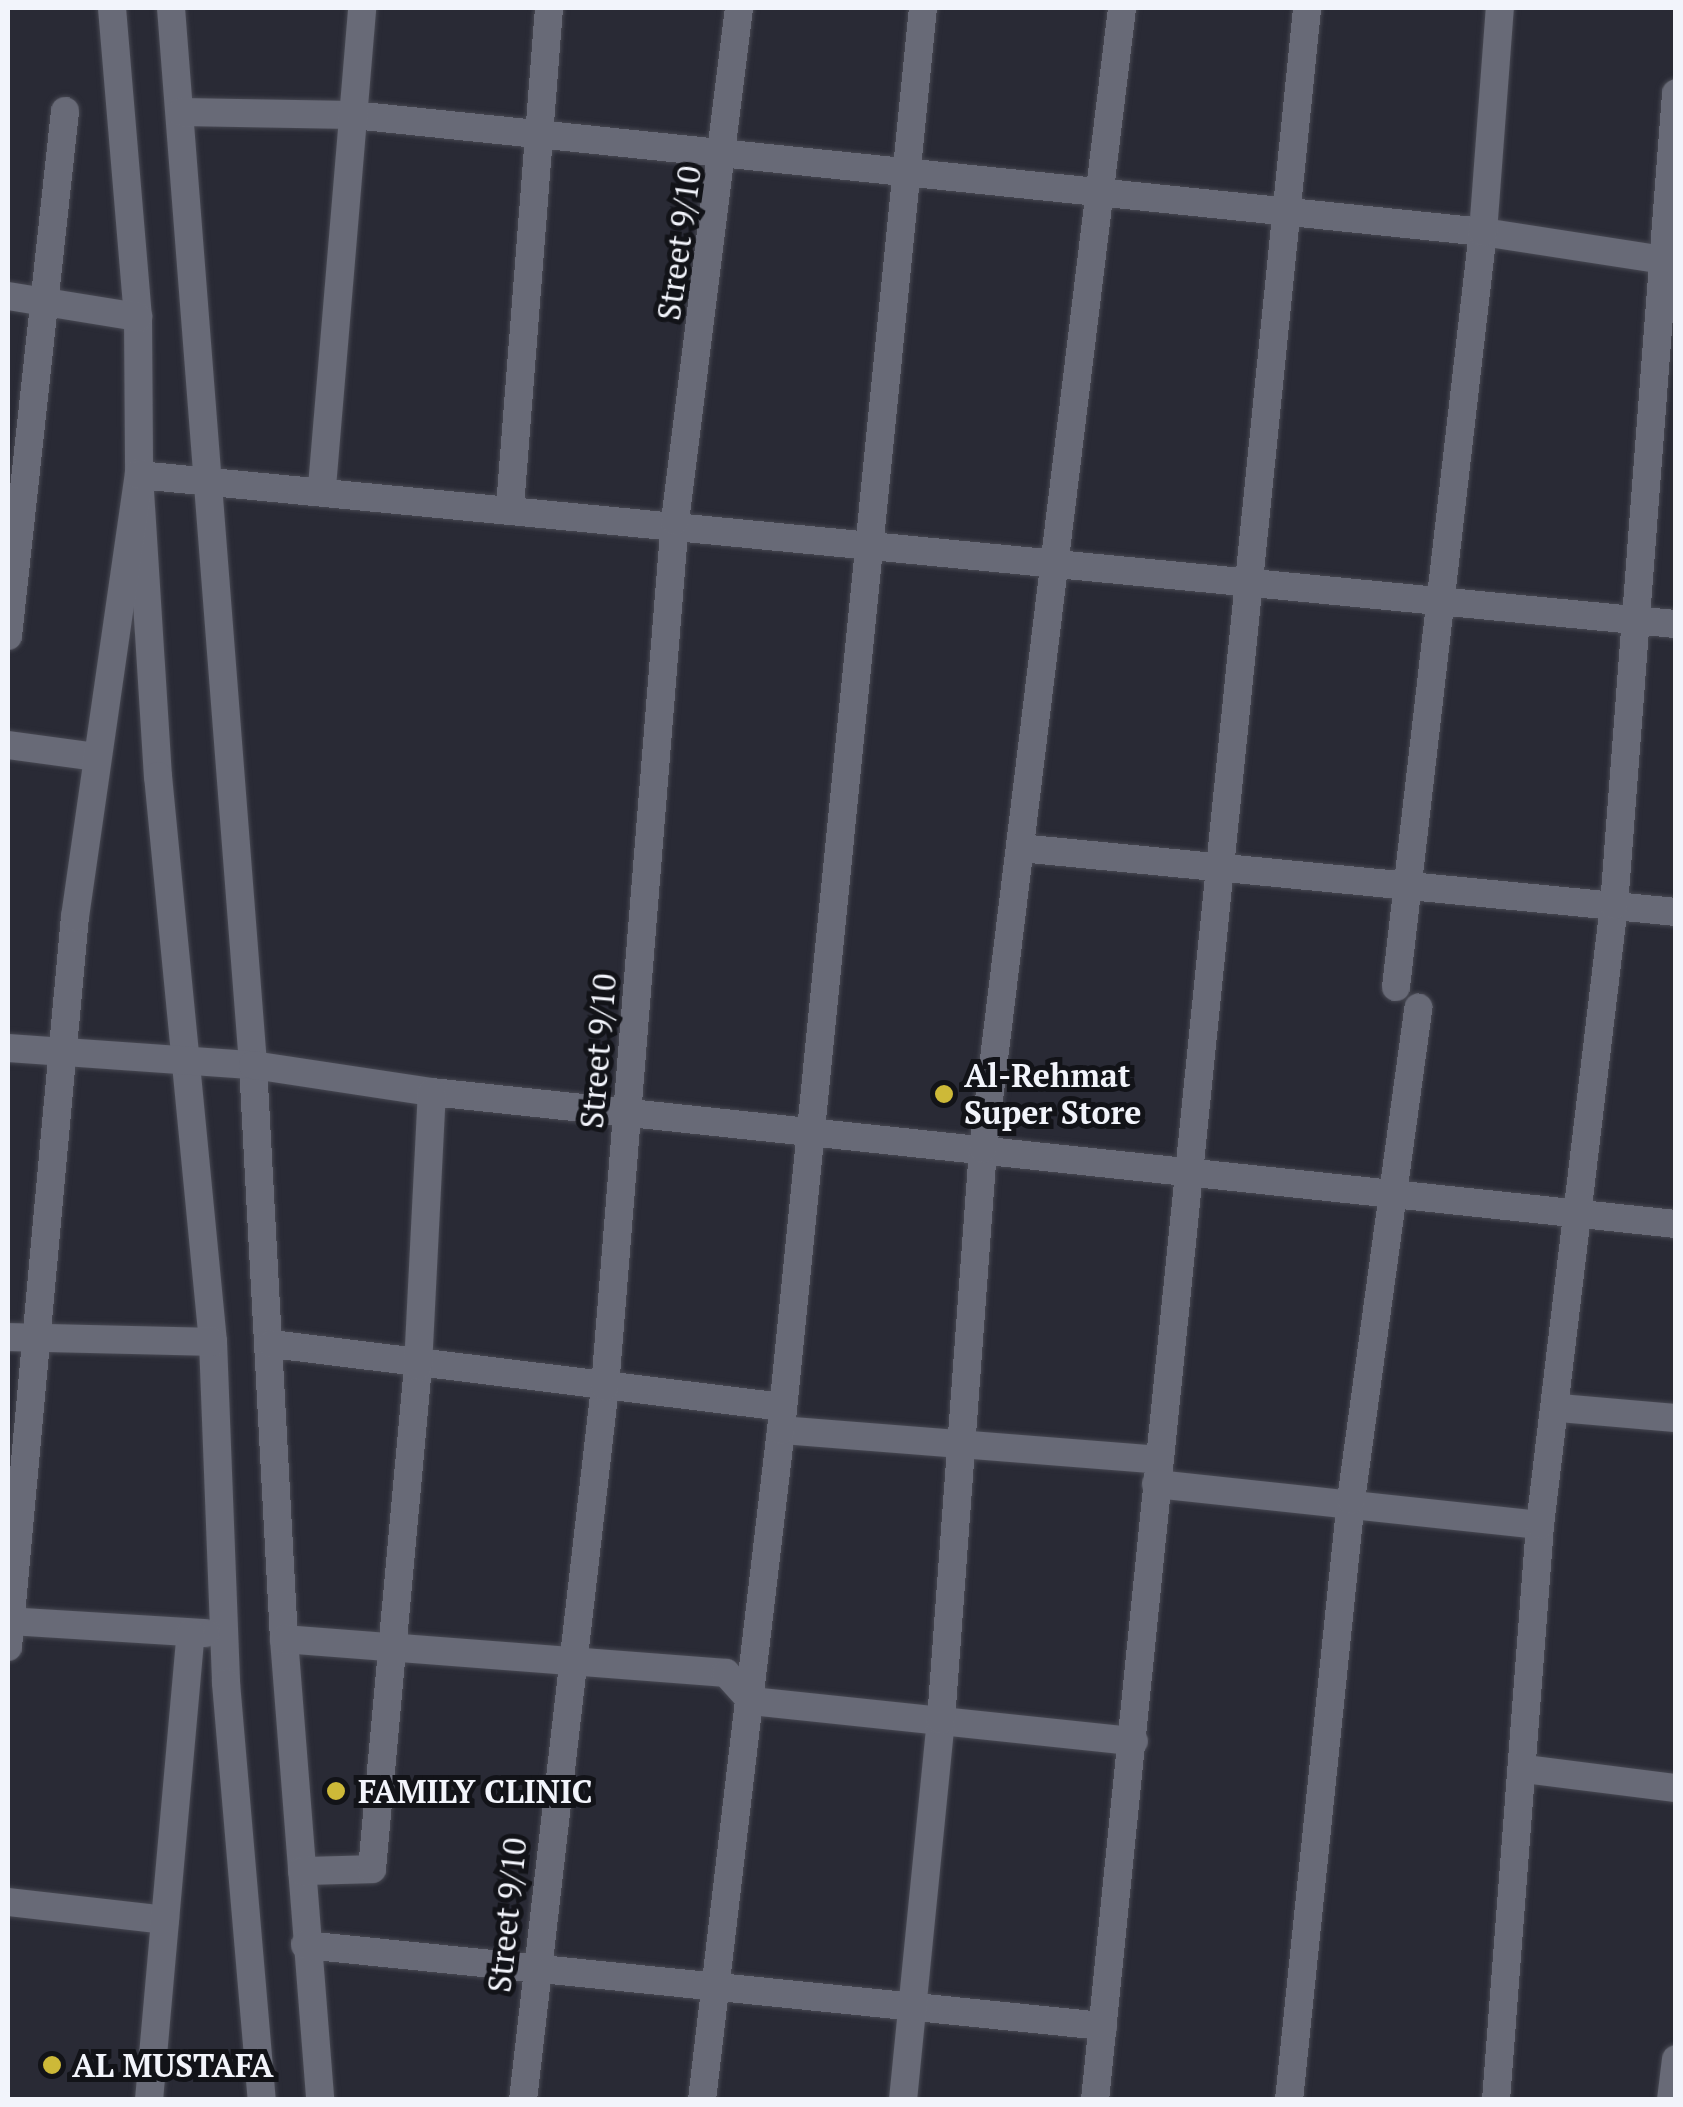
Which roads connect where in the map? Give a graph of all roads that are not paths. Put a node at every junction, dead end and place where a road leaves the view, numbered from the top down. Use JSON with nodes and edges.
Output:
{"nodes":[{"id":1,"x":112,"y":8,"type":"edge"},
{"id":2,"x":171,"y":8,"type":"edge"},
{"id":3,"x":362,"y":8,"type":"edge"},
{"id":4,"x":550,"y":8,"type":"edge"},
{"id":5,"x":739,"y":8,"type":"edge"},
{"id":6,"x":924,"y":8,"type":"edge"},
{"id":7,"x":1122,"y":8,"type":"edge"},
{"id":8,"x":1307,"y":8,"type":"edge"},
{"id":9,"x":1500,"y":8,"type":"edge"},
{"id":10,"x":1676,"y":93,"type":"edge"},
{"id":11,"x":65,"y":111,"type":"dead end"},
{"id":12,"x":181,"y":112,"type":"junction"},
{"id":13,"x":353,"y":115,"type":"junction"},
{"id":14,"x":539,"y":136,"type":"junction"},
{"id":15,"x":726,"y":156,"type":"junction"},
{"id":16,"x":906,"y":177,"type":"junction"},
{"id":17,"x":1103,"y":191,"type":"junction"},
{"id":18,"x":1287,"y":213,"type":"junction"},
{"id":19,"x":1482,"y":232,"type":"junction"},
{"id":20,"x":1667,"y":262,"type":"edge"},
{"id":21,"x":8,"y":296,"type":"edge"},
{"id":22,"x":44,"y":300,"type":"junction"},
{"id":23,"x":138,"y":317,"type":"junction"},
{"id":24,"x":139,"y":475,"type":"junction"},
{"id":25,"x":209,"y":479,"type":"junction"},
{"id":26,"x":322,"y":487,"type":"junction"},
{"id":27,"x":510,"y":507,"type":"junction"},
{"id":28,"x":676,"y":521,"type":"junction"},
{"id":29,"x":871,"y":544,"type":"junction"},
{"id":30,"x":1056,"y":562,"type":"junction"},
{"id":31,"x":1249,"y":584,"type":"junction"},
{"id":32,"x":1435,"y":604,"type":"junction"},
{"id":33,"x":1636,"y":620,"type":"junction"},
{"id":34,"x":1676,"y":624,"type":"edge"},
{"id":35,"x":8,"y":636,"type":"edge"},
{"id":36,"x":8,"y":746,"type":"edge"},
{"id":37,"x":96,"y":757,"type":"junction"},
{"id":38,"x":1020,"y":848,"type":"junction"},
{"id":39,"x":1222,"y":866,"type":"junction"},
{"id":40,"x":1407,"y":882,"type":"junction"},
{"id":41,"x":1614,"y":905,"type":"junction"},
{"id":42,"x":1676,"y":912,"type":"edge"},
{"id":43,"x":1396,"y":986,"type":"dead end"},
{"id":44,"x":1418,"y":1008,"type":"dead end"},
{"id":45,"x":8,"y":1048,"type":"edge"},
{"id":46,"x":61,"y":1053,"type":"junction"},
{"id":47,"x":188,"y":1060,"type":"junction"},
{"id":48,"x":253,"y":1065,"type":"junction"},
{"id":49,"x":432,"y":1092,"type":"junction"},
{"id":50,"x":629,"y":1112,"type":"junction"},
{"id":51,"x":807,"y":1131,"type":"junction"},
{"id":52,"x":983,"y":1149,"type":"junction"},
{"id":53,"x":1192,"y":1171,"type":"junction"},
{"id":54,"x":1397,"y":1192,"type":"junction"},
{"id":55,"x":1582,"y":1213,"type":"junction"},
{"id":56,"x":1676,"y":1224,"type":"edge"},
{"id":57,"x":8,"y":1336,"type":"edge"},
{"id":58,"x":39,"y":1341,"type":"junction"},
{"id":59,"x":213,"y":1342,"type":"junction"},
{"id":60,"x":272,"y":1344,"type":"junction"},
{"id":61,"x":418,"y":1366,"type":"junction"},
{"id":62,"x":605,"y":1387,"type":"junction"},
{"id":63,"x":1559,"y":1408,"type":"junction"},
{"id":64,"x":782,"y":1418,"type":"junction"},
{"id":65,"x":1676,"y":1418,"type":"edge"},
{"id":66,"x":960,"y":1444,"type":"junction"},
{"id":67,"x":1157,"y":1472,"type":"junction"},
{"id":68,"x":1351,"y":1505,"type":"junction"},
{"id":69,"x":1540,"y":1525,"type":"junction"},
{"id":70,"x":8,"y":1630,"type":"edge"},
{"id":71,"x":191,"y":1632,"type":"junction"},
{"id":72,"x":224,"y":1634,"type":"junction"},
{"id":73,"x":284,"y":1639,"type":"junction"},
{"id":74,"x":392,"y":1646,"type":"junction"},
{"id":75,"x":570,"y":1663,"type":"junction"},
{"id":76,"x":751,"y":1700,"type":"junction"},
{"id":77,"x":941,"y":1720,"type":"junction"},
{"id":78,"x":1134,"y":1741,"type":"junction"},
{"id":79,"x":1524,"y":1769,"type":"junction"},
{"id":80,"x":1676,"y":1788,"type":"edge"},
{"id":81,"x":302,"y":1871,"type":"junction"},
{"id":82,"x":8,"y":1902,"type":"edge"},
{"id":83,"x":165,"y":1920,"type":"junction"},
{"id":84,"x":305,"y":1945,"type":"junction"},
{"id":85,"x":537,"y":1966,"type":"junction"},
{"id":86,"x":714,"y":1987,"type":"junction"},
{"id":87,"x":915,"y":2009,"type":"junction"},
{"id":88,"x":1103,"y":2026,"type":"junction"},
{"id":89,"x":1676,"y":2059,"type":"edge"},
{"id":90,"x":149,"y":2100,"type":"edge"},
{"id":91,"x":262,"y":2100,"type":"edge"},
{"id":92,"x":320,"y":2100,"type":"edge"},
{"id":93,"x":523,"y":2100,"type":"edge"},
{"id":94,"x":702,"y":2100,"type":"edge"},
{"id":95,"x":903,"y":2100,"type":"edge"},
{"id":96,"x":1094,"y":2100,"type":"edge"},
{"id":97,"x":1289,"y":2100,"type":"edge"},
{"id":98,"x":1496,"y":2100,"type":"edge"},
{"id":99,"x":1672,"y":2100,"type":"edge"}],
"edges":[{"from":1,"to":23,"type":"street"},
{"from":2,"to":12,"type":"street"},
{"from":3,"to":13,"type":"street"},
{"from":4,"to":14,"type":"street"},
{"from":5,"to":15,"type":"street","name":"Street 9/10"},
{"from":6,"to":16,"type":"street"},
{"from":7,"to":17,"type":"street"},
{"from":8,"to":18,"type":"street"},
{"from":9,"to":19,"type":"street"},
{"from":10,"to":20,"type":"street"},
{"from":11,"to":22,"type":"street"},
{"from":12,"to":13,"type":"street"},
{"from":12,"to":25,"type":"street"},
{"from":13,"to":14,"type":"street"},
{"from":13,"to":26,"type":"street"},
{"from":14,"to":15,"type":"street"},
{"from":14,"to":27,"type":"street"},
{"from":15,"to":16,"type":"street"},
{"from":15,"to":28,"type":"street","name":"Street 9/10"},
{"from":16,"to":17,"type":"street"},
{"from":16,"to":29,"type":"street"},
{"from":17,"to":18,"type":"street"},
{"from":17,"to":30,"type":"street"},
{"from":18,"to":19,"type":"street"},
{"from":18,"to":31,"type":"street"},
{"from":19,"to":20,"type":"street"},
{"from":19,"to":32,"type":"street"},
{"from":20,"to":33,"type":"street"},
{"from":21,"to":22,"type":"street"},
{"from":22,"to":23,"type":"street"},
{"from":22,"to":35,"type":"street"},
{"from":23,"to":24,"type":"street"},
{"from":24,"to":25,"type":"street"},
{"from":24,"to":37,"type":"street"},
{"from":24,"to":47,"type":"street"},
{"from":25,"to":26,"type":"street"},
{"from":25,"to":48,"type":"street"},
{"from":26,"to":27,"type":"street"},
{"from":27,"to":28,"type":"street"},
{"from":28,"to":29,"type":"street"},
{"from":28,"to":50,"type":"street","name":"Street 9/10"},
{"from":29,"to":30,"type":"street"},
{"from":29,"to":51,"type":"street"},
{"from":30,"to":31,"type":"street"},
{"from":30,"to":38,"type":"street"},
{"from":31,"to":32,"type":"street"},
{"from":31,"to":39,"type":"street"},
{"from":32,"to":33,"type":"street"},
{"from":32,"to":40,"type":"street"},
{"from":33,"to":34,"type":"street"},
{"from":33,"to":41,"type":"street"},
{"from":36,"to":37,"type":"street"},
{"from":37,"to":46,"type":"street"},
{"from":38,"to":39,"type":"street"},
{"from":38,"to":52,"type":"street"},
{"from":39,"to":40,"type":"street"},
{"from":39,"to":53,"type":"street"},
{"from":40,"to":41,"type":"street"},
{"from":40,"to":43,"type":"street"},
{"from":41,"to":42,"type":"street"},
{"from":41,"to":55,"type":"street"},
{"from":44,"to":54,"type":"street"},
{"from":45,"to":46,"type":"street"},
{"from":46,"to":47,"type":"street"},
{"from":46,"to":58,"type":"street"},
{"from":47,"to":48,"type":"street"},
{"from":47,"to":59,"type":"street"},
{"from":48,"to":49,"type":"street"},
{"from":48,"to":60,"type":"street"},
{"from":49,"to":50,"type":"street"},
{"from":49,"to":61,"type":"street"},
{"from":50,"to":51,"type":"street"},
{"from":50,"to":62,"type":"street","name":"Street 9/10"},
{"from":51,"to":52,"type":"street"},
{"from":51,"to":64,"type":"street"},
{"from":52,"to":53,"type":"street"},
{"from":52,"to":66,"type":"street"},
{"from":53,"to":54,"type":"street"},
{"from":53,"to":67,"type":"street"},
{"from":54,"to":55,"type":"street"},
{"from":54,"to":68,"type":"street"},
{"from":55,"to":56,"type":"street"},
{"from":55,"to":63,"type":"street"},
{"from":57,"to":58,"type":"street"},
{"from":58,"to":59,"type":"street"},
{"from":58,"to":70,"type":"street"},
{"from":59,"to":72,"type":"street"},
{"from":60,"to":61,"type":"street"},
{"from":60,"to":73,"type":"street"},
{"from":61,"to":62,"type":"street"},
{"from":61,"to":74,"type":"street"},
{"from":62,"to":64,"type":"street"},
{"from":62,"to":75,"type":"street","name":"Street 9/10"},
{"from":63,"to":65,"type":"street"},
{"from":63,"to":69,"type":"street"},
{"from":64,"to":66,"type":"street"},
{"from":64,"to":76,"type":"street"},
{"from":66,"to":67,"type":"street"},
{"from":66,"to":77,"type":"street"},
{"from":67,"to":68,"type":"street"},
{"from":67,"to":78,"type":"street"},
{"from":68,"to":69,"type":"street"},
{"from":68,"to":97,"type":"street"},
{"from":69,"to":79,"type":"street"},
{"from":70,"to":71,"type":"street"},
{"from":71,"to":72,"type":"street"},
{"from":71,"to":83,"type":"street"},
{"from":72,"to":91,"type":"street"},
{"from":73,"to":74,"type":"street"},
{"from":73,"to":81,"type":"street"},
{"from":74,"to":75,"type":"street"},
{"from":74,"to":81,"type":"street"},
{"from":75,"to":76,"type":"street"},
{"from":75,"to":85,"type":"street","name":"Street 9/10"},
{"from":76,"to":77,"type":"street"},
{"from":76,"to":86,"type":"street"},
{"from":77,"to":78,"type":"street"},
{"from":77,"to":87,"type":"street"},
{"from":78,"to":88,"type":"street"},
{"from":79,"to":80,"type":"street"},
{"from":79,"to":98,"type":"street"},
{"from":81,"to":84,"type":"street"},
{"from":82,"to":83,"type":"street"},
{"from":83,"to":90,"type":"street"},
{"from":84,"to":85,"type":"street"},
{"from":84,"to":92,"type":"street"},
{"from":85,"to":86,"type":"street"},
{"from":85,"to":93,"type":"street","name":"Street 9/10"},
{"from":86,"to":87,"type":"street"},
{"from":86,"to":94,"type":"street"},
{"from":87,"to":88,"type":"street"},
{"from":87,"to":95,"type":"street"},
{"from":88,"to":96,"type":"street"},
{"from":89,"to":99,"type":"street"}]}
